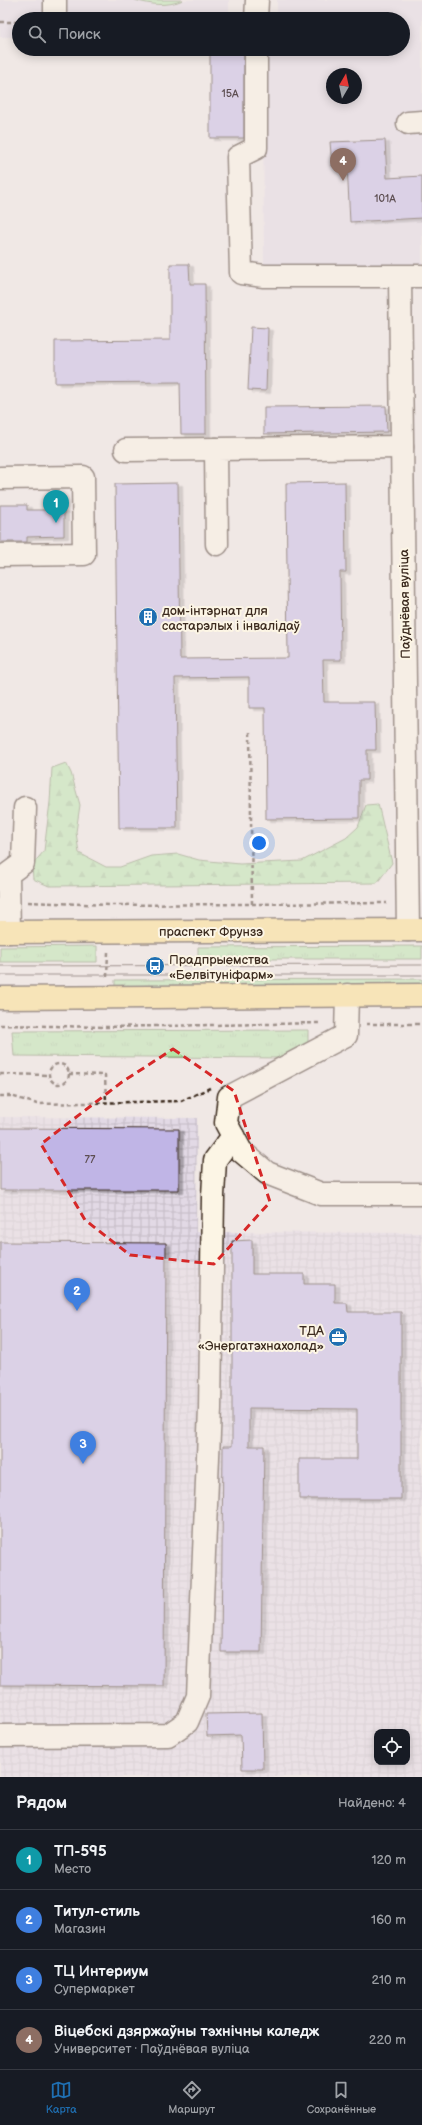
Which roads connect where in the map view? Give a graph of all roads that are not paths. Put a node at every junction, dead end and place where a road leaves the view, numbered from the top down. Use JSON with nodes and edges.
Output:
{"nodes":[{"id":1,"x":55,"y":0,"type":"edge"},
{"id":2,"x":257,"y":0,"type":"edge"},
{"id":3,"x":55,"y":12,"type":"edge"},
{"id":4,"x":256,"y":12,"type":"edge"},
{"id":5,"x":256,"y":56,"type":"edge"},
{"id":6,"x":422,"y":276,"type":"edge"},
{"id":7,"x":400,"y":277,"type":"junction"},
{"id":8,"x":402,"y":447,"type":"junction"},
{"id":9,"x":216,"y":449,"type":"junction"},
{"id":10,"x":126,"y":450,"type":"dead end"},
{"id":11,"x":0,"y":478,"type":"edge"},
{"id":12,"x":217,"y":544,"type":"dead end"},
{"id":13,"x":0,"y":555,"type":"edge"},
{"id":14,"x":25,"y":808,"type":"dead end"},
{"id":15,"x":4,"y":873,"type":"edge"},
{"id":16,"x":415,"y":930,"type":"edge"},
{"id":17,"x":4,"y":932,"type":"edge"},
{"id":18,"x":348,"y":995,"type":"junction"},
{"id":19,"x":422,"y":995,"type":"edge"},
{"id":20,"x":0,"y":998,"type":"edge"},
{"id":21,"x":233,"y":1136,"type":"junction"},
{"id":22,"x":422,"y":1194,"type":"edge"},
{"id":23,"x":0,"y":1736,"type":"edge"}],
"edges":[{"from":1,"to":3,"type":"street"},
{"from":2,"to":4,"type":"street"},
{"from":5,"to":7,"type":"street"},
{"from":6,"to":7,"type":"street"},
{"from":7,"to":8,"type":"street","name":"Паўднёвая вуліца"},
{"from":8,"to":9,"type":"street"},
{"from":8,"to":16,"type":"street","name":"Паўднёвая вуліца"},
{"from":9,"to":10,"type":"street"},
{"from":9,"to":12,"type":"street"},
{"from":11,"to":13,"type":"street"},
{"from":14,"to":15,"type":"street"},
{"from":15,"to":17,"type":"street"},
{"from":16,"to":17,"type":"main road","name":"праспект Фрунзэ"},
{"from":18,"to":19,"type":"main road"},
{"from":18,"to":20,"type":"main road"},
{"from":18,"to":21,"type":"street"},
{"from":21,"to":22,"type":"street"},
{"from":21,"to":23,"type":"street"}]}
